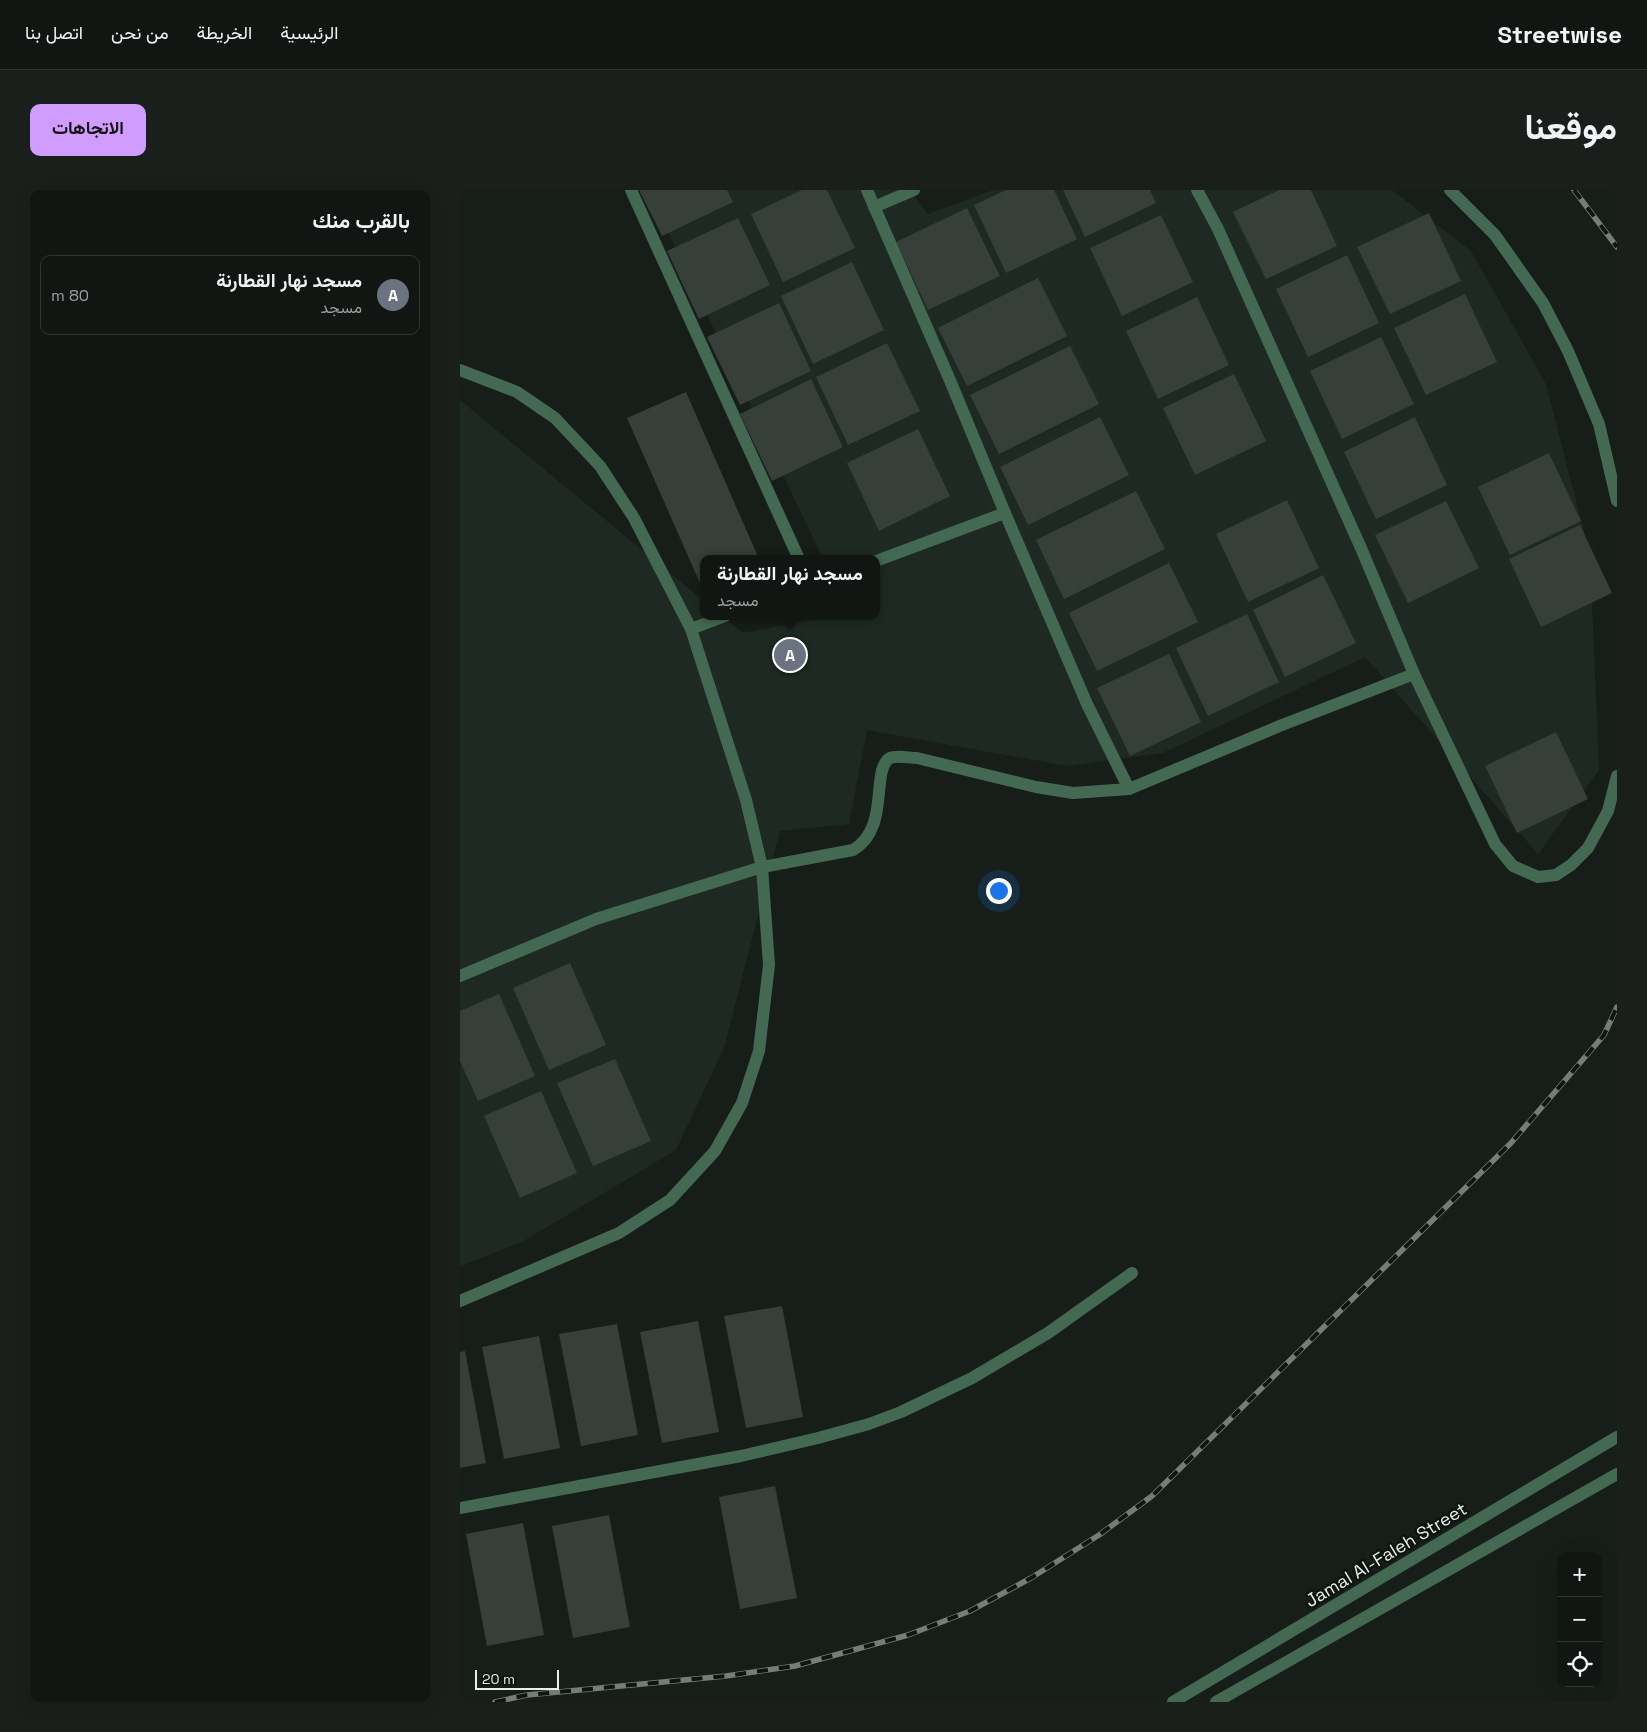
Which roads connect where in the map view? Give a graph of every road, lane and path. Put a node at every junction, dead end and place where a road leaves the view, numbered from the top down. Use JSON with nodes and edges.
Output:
{"nodes":[{"id":1,"x":631,"y":190,"type":"edge"},
{"id":2,"x":867,"y":190,"type":"edge"},
{"id":3,"x":914,"y":190,"type":"edge"},
{"id":4,"x":1197,"y":190,"type":"edge"},
{"id":5,"x":1450,"y":190,"type":"edge"},
{"id":6,"x":874,"y":207,"type":"junction"},
{"id":7,"x":460,"y":370,"type":"edge"},
{"id":8,"x":1617,"y":501,"type":"edge"},
{"id":9,"x":1005,"y":513,"type":"junction"},
{"id":10,"x":798,"y":555,"type":"edge"},
{"id":11,"x":880,"y":560,"type":"edge"},
{"id":12,"x":715,"y":620,"type":"edge"},
{"id":13,"x":691,"y":629,"type":"junction"},
{"id":14,"x":1414,"y":674,"type":"junction"},
{"id":15,"x":1617,"y":776,"type":"edge"},
{"id":16,"x":1129,"y":789,"type":"junction"},
{"id":17,"x":762,"y":867,"type":"junction"},
{"id":18,"x":460,"y":976,"type":"edge"},
{"id":19,"x":1132,"y":1273,"type":"dead end"},
{"id":20,"x":460,"y":1301,"type":"edge"},
{"id":21,"x":1617,"y":1438,"type":"edge"},
{"id":22,"x":1617,"y":1474,"type":"edge"},
{"id":23,"x":460,"y":1508,"type":"edge"},
{"id":24,"x":1173,"y":1702,"type":"edge"},
{"id":25,"x":1216,"y":1702,"type":"edge"}],
"edges":[{"from":1,"to":10,"type":"street"},
{"from":2,"to":6,"type":"street"},
{"from":3,"to":6,"type":"street"},
{"from":4,"to":14,"type":"street"},
{"from":5,"to":8,"type":"street"},
{"from":6,"to":9,"type":"street"},
{"from":7,"to":13,"type":"street"},
{"from":9,"to":11,"type":"street"},
{"from":9,"to":16,"type":"street"},
{"from":12,"to":13,"type":"street"},
{"from":13,"to":17,"type":"street"},
{"from":14,"to":15,"type":"street"},
{"from":14,"to":16,"type":"street"},
{"from":16,"to":17,"type":"street"},
{"from":17,"to":18,"type":"street"},
{"from":17,"to":20,"type":"street"},
{"from":19,"to":23,"type":"street"},
{"from":21,"to":24,"type":"street","name":"Jamal Al-Faleh Street"},
{"from":22,"to":25,"type":"street"}]}
